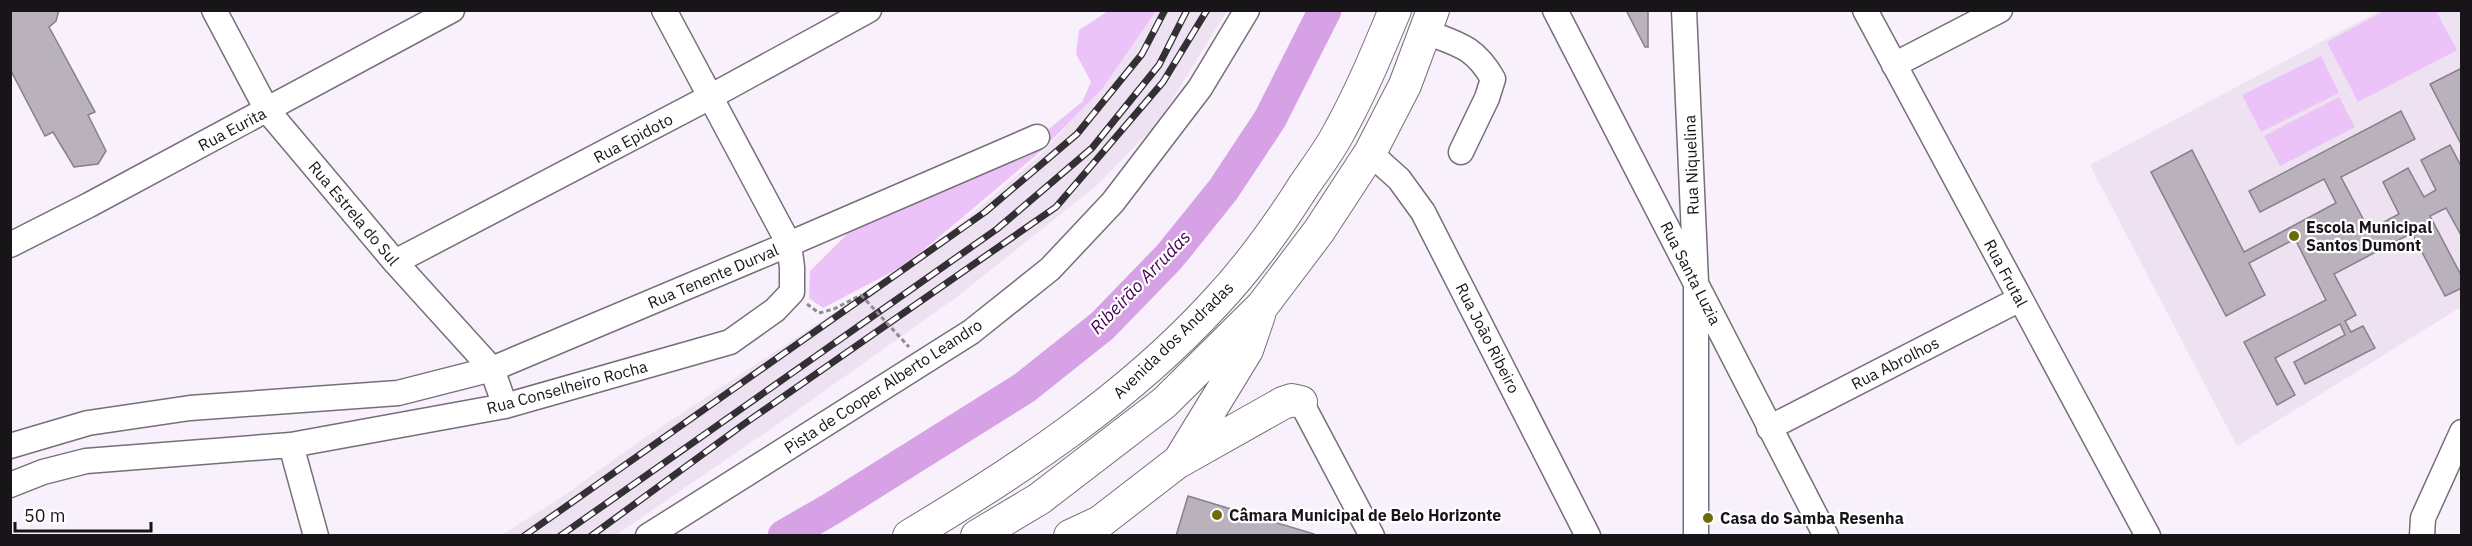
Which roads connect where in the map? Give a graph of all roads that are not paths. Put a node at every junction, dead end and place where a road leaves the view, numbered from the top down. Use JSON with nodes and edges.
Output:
{"nodes":[{"id":1,"x":214,"y":10,"type":"edge"},
{"id":2,"x":452,"y":10,"type":"edge"},
{"id":3,"x":664,"y":10,"type":"edge"},
{"id":4,"x":869,"y":10,"type":"edge"},
{"id":5,"x":1247,"y":10,"type":"edge"},
{"id":6,"x":1395,"y":10,"type":"edge"},
{"id":7,"x":1555,"y":10,"type":"edge"},
{"id":8,"x":1684,"y":10,"type":"edge"},
{"id":9,"x":1865,"y":10,"type":"edge"},
{"id":10,"x":2000,"y":10,"type":"edge"},
{"id":11,"x":1429,"y":21,"type":"edge"},
{"id":12,"x":1894,"y":65,"type":"junction"},
{"id":13,"x":710,"y":97,"type":"junction"},
{"id":14,"x":267,"y":110,"type":"junction"},
{"id":15,"x":1037,"y":137,"type":"dead end"},
{"id":16,"x":1461,"y":152,"type":"dead end"},
{"id":17,"x":1370,"y":153,"type":"junction"},
{"id":18,"x":789,"y":244,"type":"junction"},
{"id":19,"x":10,"y":245,"type":"edge"},
{"id":20,"x":395,"y":262,"type":"junction"},
{"id":21,"x":1696,"y":282,"type":"junction"},
{"id":22,"x":2020,"y":299,"type":"junction"},
{"id":23,"x":1263,"y":305,"type":"junction"},
{"id":24,"x":492,"y":369,"type":"junction"},
{"id":25,"x":1741,"y":370,"type":"junction"},
{"id":26,"x":1696,"y":387,"type":"junction"},
{"id":27,"x":1301,"y":402,"type":"joint"},
{"id":28,"x":505,"y":406,"type":"junction"},
{"id":29,"x":1769,"y":428,"type":"junction"},
{"id":30,"x":2462,"y":432,"type":"edge"},
{"id":31,"x":291,"y":445,"type":"junction"},
{"id":32,"x":10,"y":446,"type":"edge"},
{"id":33,"x":1179,"y":461,"type":"junction"},
{"id":34,"x":10,"y":485,"type":"edge"},
{"id":35,"x":1097,"y":529,"type":"edge"},
{"id":36,"x":316,"y":536,"type":"edge"},
{"id":37,"x":648,"y":536,"type":"edge"},
{"id":38,"x":909,"y":536,"type":"edge"},
{"id":39,"x":977,"y":536,"type":"edge"},
{"id":40,"x":1070,"y":536,"type":"edge"},
{"id":41,"x":1372,"y":536,"type":"edge"},
{"id":42,"x":1588,"y":536,"type":"edge"},
{"id":43,"x":1696,"y":536,"type":"edge"},
{"id":44,"x":1826,"y":536,"type":"edge"},
{"id":45,"x":2148,"y":536,"type":"edge"},
{"id":46,"x":2422,"y":536,"type":"edge"}],
"edges":[{"from":1,"to":14,"type":"street","name":"Rua Estrela do Sul"},
{"from":2,"to":14,"type":"street","name":"Rua Eurita"},
{"from":3,"to":13,"type":"street","name":"Rua Tenente Durval"},
{"from":4,"to":13,"type":"street","name":"Rua Epidoto"},
{"from":5,"to":37,"type":"street","name":"Pista de Cooper Alberto Leandro"},
{"from":6,"to":38,"type":"main road","name":"Avenida dos Andradas"},
{"from":7,"to":21,"type":"street","name":"Rua Santa Luzia"},
{"from":8,"to":21,"type":"street","name":"Rua Niquelina"},
{"from":9,"to":12,"type":"street","name":"Rua Frutal"},
{"from":10,"to":12,"type":"street"},
{"from":11,"to":16,"type":"street"},
{"from":11,"to":17,"type":"main road"},
{"from":12,"to":22,"type":"street","name":"Rua Frutal"},
{"from":13,"to":18,"type":"street","name":"Rua Tenente Durval"},
{"from":13,"to":20,"type":"street","name":"Rua Epidoto"},
{"from":14,"to":19,"type":"street","name":"Rua Eurita"},
{"from":14,"to":20,"type":"street","name":"Rua Estrela do Sul"},
{"from":15,"to":18,"type":"street"},
{"from":17,"to":23,"type":"main road"},
{"from":17,"to":42,"type":"street","name":"Rua João Ribeiro"},
{"from":18,"to":24,"type":"street","name":"Rua Tenente Durval"},
{"from":18,"to":28,"type":"street","name":"Rua Conselheiro Rocha"},
{"from":20,"to":24,"type":"street","name":"Rua Estrela do Sul"},
{"from":21,"to":25,"type":"street","name":"Rua Santa Luzia"},
{"from":21,"to":26,"type":"street","name":"Rua Niquelina"},
{"from":22,"to":29,"type":"street","name":"Rua Abrolhos"},
{"from":22,"to":45,"type":"street","name":"Rua Frutal"},
{"from":23,"to":33,"type":"main road"},
{"from":23,"to":39,"type":"main road"},
{"from":24,"to":28,"type":"street","name":"Rua Estrela do Sul"},
{"from":24,"to":32,"type":"street"},
{"from":25,"to":26,"type":"street"},
{"from":25,"to":29,"type":"street","name":"Rua Santa Luzia"},
{"from":26,"to":43,"type":"street","name":"Rua Niquelina"},
{"from":27,"to":33,"type":"main road"},
{"from":27,"to":41,"type":"street"},
{"from":28,"to":31,"type":"street","name":"Rua Conselheiro Rocha"},
{"from":29,"to":44,"type":"street","name":"Rua Santa Luzia"},
{"from":30,"to":46,"type":"street"},
{"from":31,"to":34,"type":"street","name":"Rua Conselheiro Rocha"},
{"from":31,"to":36,"type":"street"},
{"from":33,"to":35,"type":"main road"},
{"from":35,"to":40,"type":"main road"}]}
